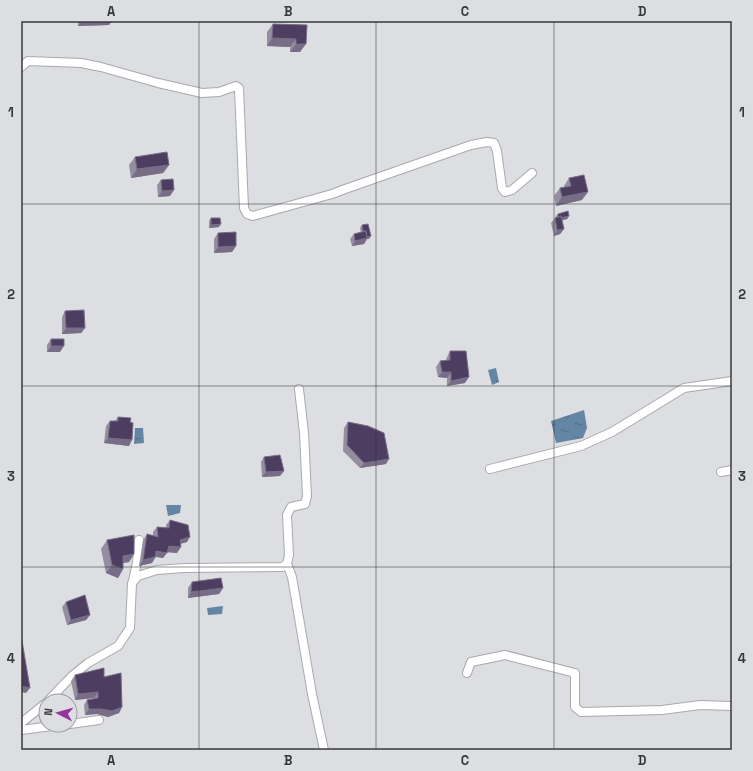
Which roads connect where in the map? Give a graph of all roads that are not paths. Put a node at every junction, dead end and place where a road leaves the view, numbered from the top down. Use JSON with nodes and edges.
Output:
{"nodes":[{"id":1,"x":21,"y":68,"type":"edge"},
{"id":2,"x":532,"y":173,"type":"dead end"},
{"id":3,"x":732,"y":381,"type":"edge"},
{"id":4,"x":299,"y":388,"type":"dead end"},
{"id":5,"x":490,"y":469,"type":"dead end"},
{"id":6,"x":732,"y":470,"type":"edge"},
{"id":7,"x":722,"y":472,"type":"dead end"},
{"id":8,"x":139,"y":540,"type":"dead end"},
{"id":9,"x":287,"y":564,"type":"junction"},
{"id":10,"x":132,"y":583,"type":"junction"},
{"id":11,"x":467,"y":673,"type":"dead end"},
{"id":12,"x":56,"y":693,"type":"edge"},
{"id":13,"x":732,"y":706,"type":"edge"},
{"id":14,"x":38,"y":709,"type":"edge"},
{"id":15,"x":99,"y":720,"type":"dead end"},
{"id":16,"x":21,"y":723,"type":"edge"},
{"id":17,"x":78,"y":723,"type":"edge"},
{"id":18,"x":38,"y":728,"type":"edge"},
{"id":19,"x":21,"y":730,"type":"edge"},
{"id":20,"x":324,"y":750,"type":"edge"}],
"edges":[{"from":1,"to":2,"type":"street"},
{"from":3,"to":5,"type":"street"},
{"from":4,"to":9,"type":"street"},
{"from":6,"to":7,"type":"street"},
{"from":8,"to":10,"type":"street"},
{"from":9,"to":10,"type":"street"},
{"from":9,"to":20,"type":"street"},
{"from":10,"to":12,"type":"street"},
{"from":11,"to":13,"type":"street"},
{"from":14,"to":16,"type":"street"},
{"from":15,"to":17,"type":"street"},
{"from":18,"to":19,"type":"street"}]}
